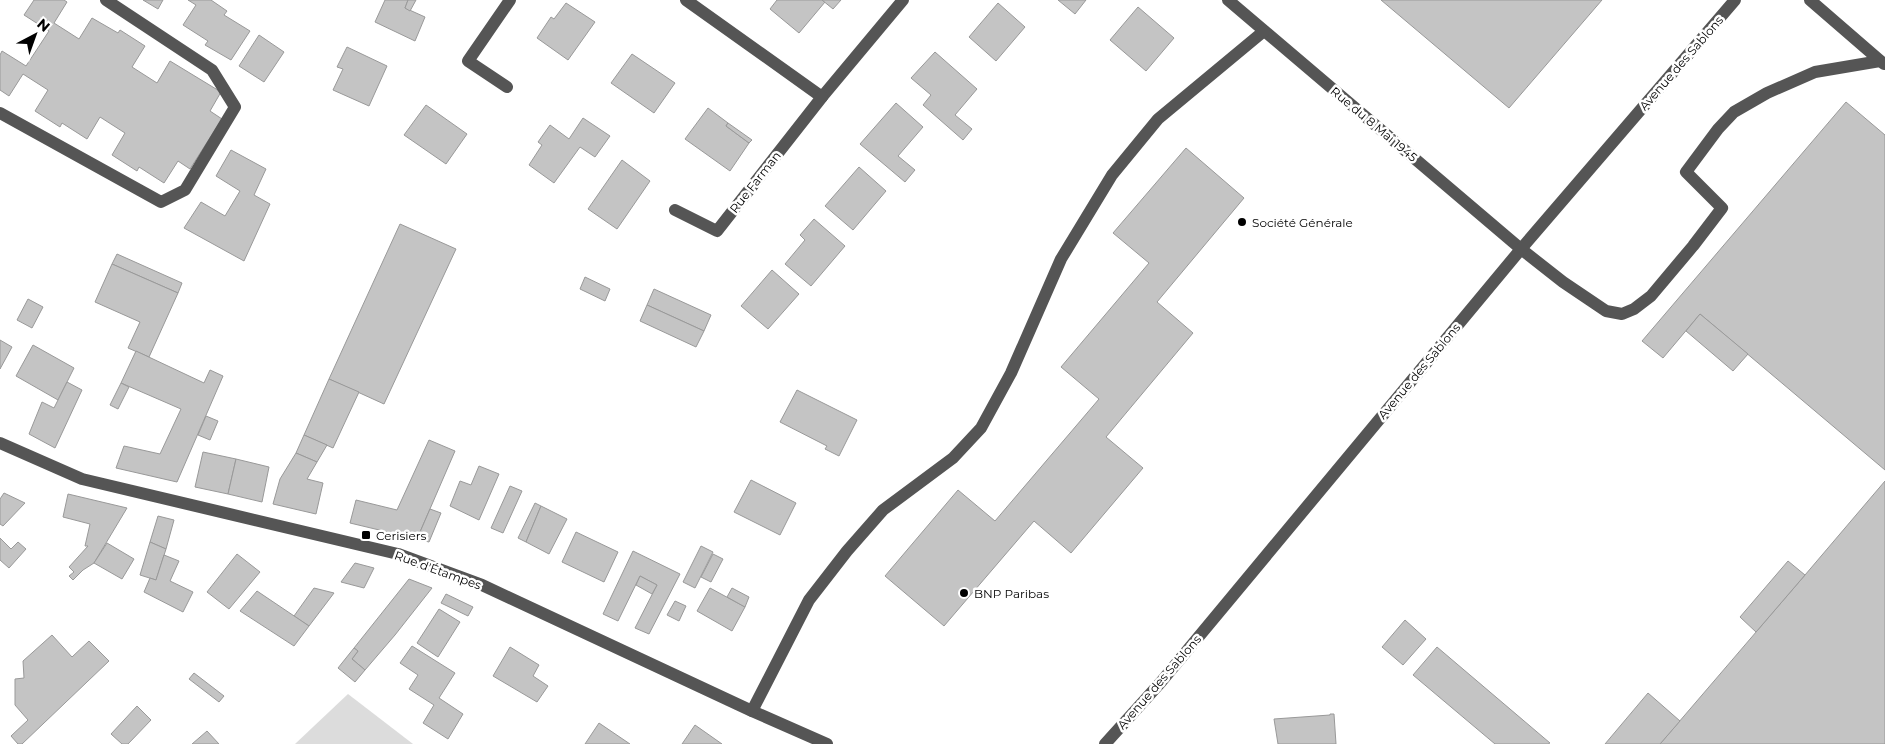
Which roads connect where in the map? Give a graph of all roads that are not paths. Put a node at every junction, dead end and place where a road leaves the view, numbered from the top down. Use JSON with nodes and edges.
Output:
{"nodes":[{"id":1,"x":106,"y":0,"type":"edge"},
{"id":2,"x":510,"y":0,"type":"edge"},
{"id":3,"x":686,"y":0,"type":"edge"},
{"id":4,"x":903,"y":0,"type":"edge"},
{"id":5,"x":1228,"y":0,"type":"edge"},
{"id":6,"x":1735,"y":0,"type":"edge"},
{"id":7,"x":1810,"y":0,"type":"edge"},
{"id":8,"x":1264,"y":31,"type":"junction"},
{"id":9,"x":1883,"y":63,"type":"edge"},
{"id":10,"x":507,"y":87,"type":"dead end"},
{"id":11,"x":822,"y":98,"type":"junction"},
{"id":12,"x":0,"y":113,"type":"edge"},
{"id":13,"x":675,"y":210,"type":"dead end"},
{"id":14,"x":1521,"y":248,"type":"junction"},
{"id":15,"x":0,"y":443,"type":"edge"},
{"id":16,"x":752,"y":711,"type":"junction"},
{"id":17,"x":827,"y":744,"type":"edge"},
{"id":18,"x":1105,"y":744,"type":"edge"}],
"edges":[{"from":1,"to":12,"type":"street"},
{"from":2,"to":10,"type":"street"},
{"from":3,"to":11,"type":"street"},
{"from":4,"to":11,"type":"street","name":"Rue Farman"},
{"from":5,"to":8,"type":"street","name":"Rue du 8 Mai 1945"},
{"from":6,"to":14,"type":"street","name":"Avenue des Sablons"},
{"from":7,"to":9,"type":"street"},
{"from":8,"to":14,"type":"street","name":"Rue du 8 Mai 1945"},
{"from":8,"to":16,"type":"street"},
{"from":9,"to":14,"type":"street","name":"Rue du 8 Mai 1945"},
{"from":11,"to":13,"type":"street","name":"Rue Farman"},
{"from":14,"to":18,"type":"street","name":"Avenue des Sablons"},
{"from":15,"to":16,"type":"street","name":"Rue d'Étampes"},
{"from":16,"to":17,"type":"street","name":"Rue d'Étampes"}]}
